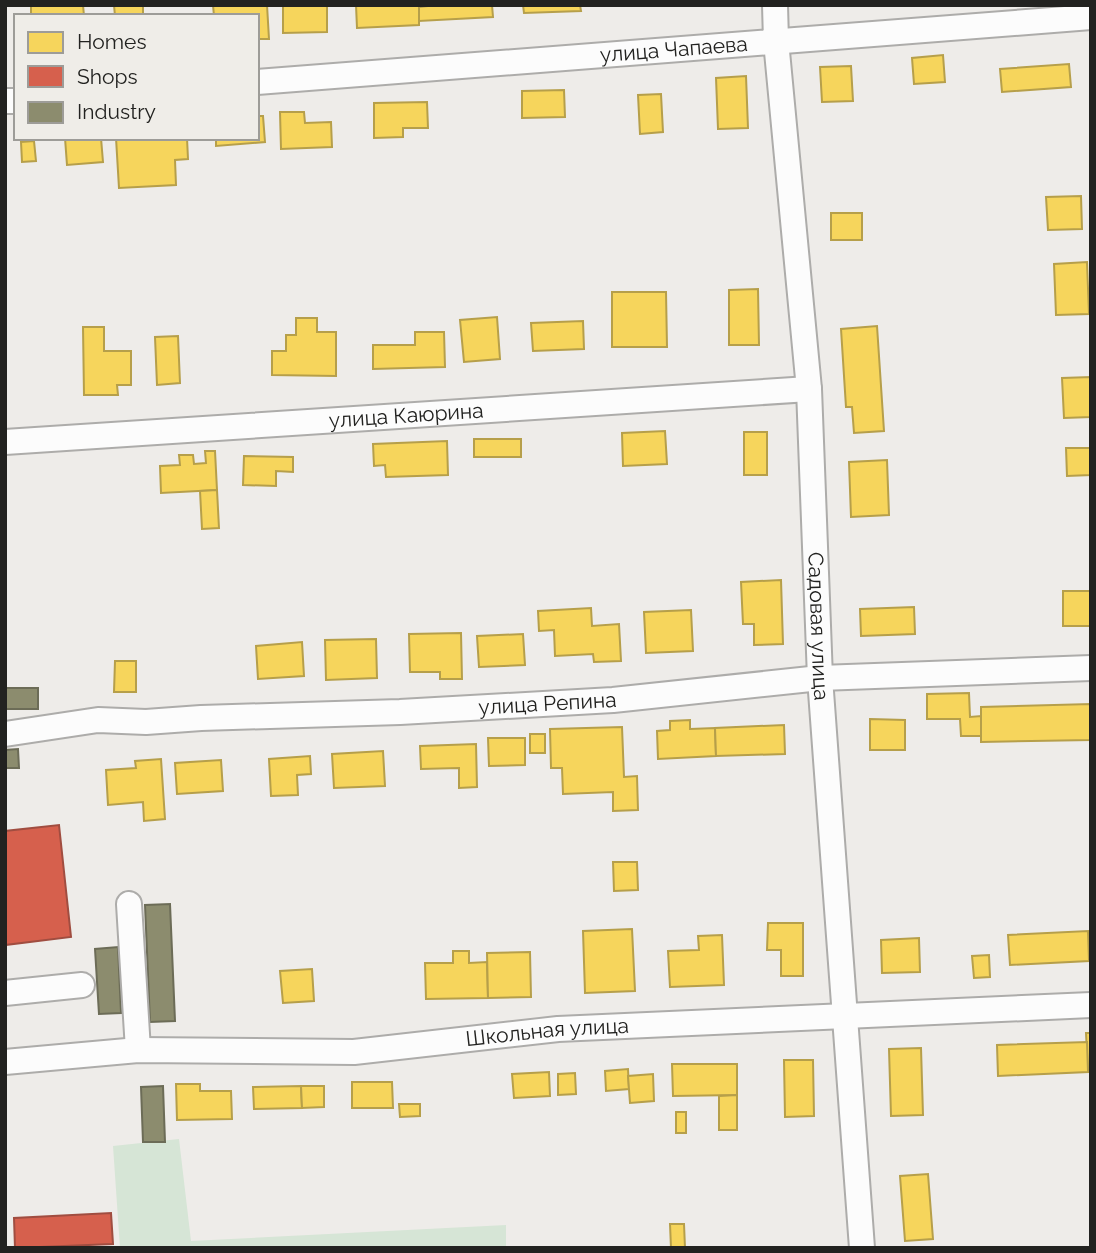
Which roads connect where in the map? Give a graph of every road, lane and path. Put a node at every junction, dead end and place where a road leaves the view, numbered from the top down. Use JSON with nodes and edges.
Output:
{"nodes":[{"id":1,"x":775,"y":5,"type":"edge"},
{"id":2,"x":1091,"y":17,"type":"edge"},
{"id":3,"x":776,"y":41,"type":"junction"},
{"id":4,"x":259,"y":82,"type":"edge"},
{"id":5,"x":808,"y":389,"type":"junction"},
{"id":6,"x":5,"y":442,"type":"edge"},
{"id":7,"x":1091,"y":668,"type":"edge"},
{"id":8,"x":820,"y":678,"type":"junction"},
{"id":9,"x":5,"y":734,"type":"edge"},
{"id":10,"x":129,"y":904,"type":"dead end"},
{"id":11,"x":82,"y":985,"type":"dead end"},
{"id":12,"x":5,"y":993,"type":"edge"},
{"id":13,"x":1091,"y":1005,"type":"edge"},
{"id":14,"x":844,"y":1014,"type":"junction"},
{"id":15,"x":138,"y":1050,"type":"junction"},
{"id":16,"x":5,"y":1062,"type":"edge"},
{"id":17,"x":862,"y":1248,"type":"edge"}],
"edges":[{"from":1,"to":3,"type":"street","name":"Садовая улица"},
{"from":2,"to":3,"type":"street","name":"улица Чапаева"},
{"from":3,"to":4,"type":"street","name":"улица Чапаева"},
{"from":3,"to":5,"type":"street","name":"Садовая улица"},
{"from":5,"to":6,"type":"street","name":"улица Каюрина"},
{"from":5,"to":8,"type":"street","name":"Садовая улица"},
{"from":7,"to":8,"type":"street","name":"улица Репина"},
{"from":8,"to":9,"type":"street","name":"улица Репина"},
{"from":8,"to":14,"type":"street","name":"Садовая улица"},
{"from":10,"to":15,"type":"street"},
{"from":11,"to":12,"type":"street"},
{"from":13,"to":14,"type":"street","name":"Школьная улица"},
{"from":14,"to":15,"type":"street","name":"Школьная улица"},
{"from":14,"to":17,"type":"street","name":"Садовая улица"},
{"from":15,"to":16,"type":"street","name":"Школьная улица"}]}
